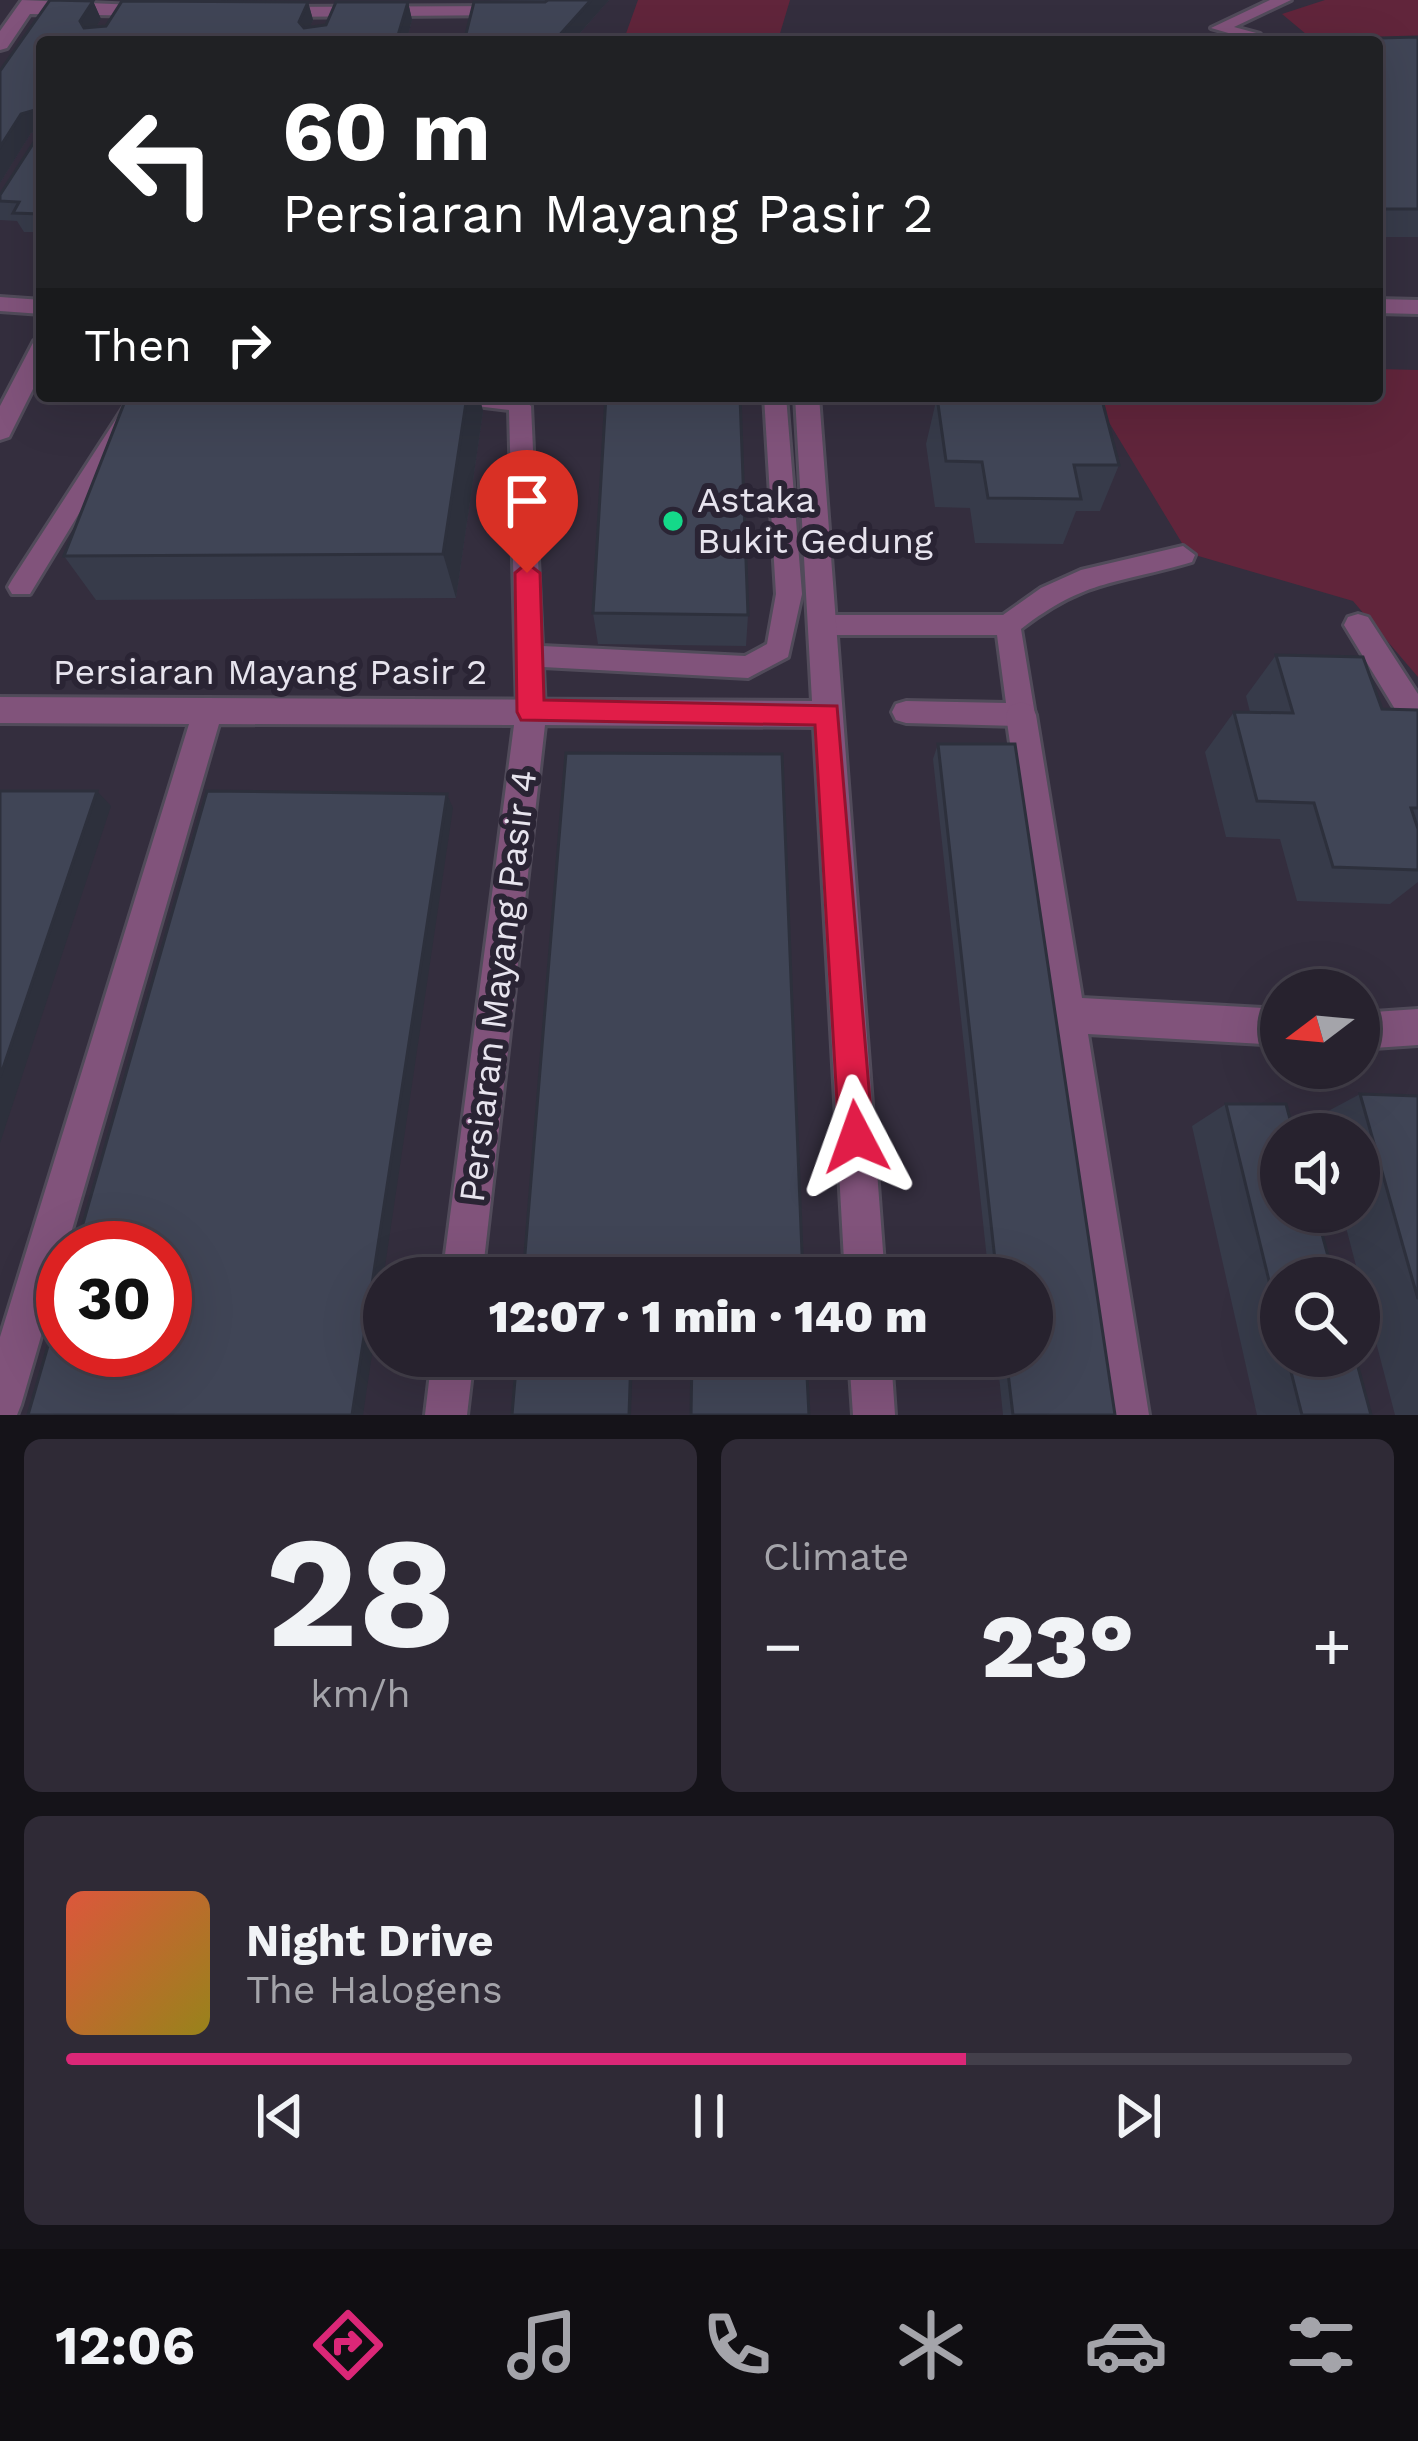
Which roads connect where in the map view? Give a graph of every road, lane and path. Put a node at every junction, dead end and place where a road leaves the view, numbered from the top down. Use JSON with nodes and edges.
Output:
{"nodes":[{"id":1,"x":1283,"y":0,"type":"edge"},
{"id":2,"x":184,"y":11,"type":"edge"},
{"id":3,"x":525,"y":11,"type":"edge"},
{"id":4,"x":19,"y":12,"type":"edge"},
{"id":5,"x":247,"y":12,"type":"edge"},
{"id":6,"x":1247,"y":36,"type":"edge"},
{"id":7,"x":0,"y":44,"type":"edge"},
{"id":8,"x":0,"y":304,"type":"edge"},
{"id":9,"x":1383,"y":306,"type":"edge"},
{"id":10,"x":36,"y":307,"type":"edge"},
{"id":11,"x":1418,"y":307,"type":"edge"},
{"id":12,"x":36,"y":359,"type":"edge"},
{"id":13,"x":138,"y":402,"type":"edge"},
{"id":14,"x":523,"y":402,"type":"edge"},
{"id":15,"x":775,"y":402,"type":"edge"},
{"id":16,"x":807,"y":402,"type":"edge"},
{"id":17,"x":0,"y":431,"type":"edge"},
{"id":18,"x":1183,"y":555,"type":"dead end"},
{"id":19,"x":21,"y":587,"type":"dead end"},
{"id":20,"x":822,"y":625,"type":"junction"},
{"id":21,"x":1007,"y":625,"type":"junction"},
{"id":22,"x":1358,"y":625,"type":"dead end"},
{"id":23,"x":531,"y":656,"type":"junction"},
{"id":24,"x":0,"y":710,"type":"edge"},
{"id":25,"x":208,"y":711,"type":"junction"},
{"id":26,"x":531,"y":712,"type":"junction"},
{"id":27,"x":907,"y":712,"type":"dead end"},
{"id":28,"x":828,"y":714,"type":"junction"},
{"id":29,"x":1021,"y":715,"type":"junction"},
{"id":30,"x":1418,"y":720,"type":"edge"},
{"id":31,"x":1067,"y":1015,"type":"junction"},
{"id":32,"x":1260,"y":1026,"type":"edge"},
{"id":33,"x":1418,"y":1027,"type":"edge"},
{"id":34,"x":1380,"y":1030,"type":"edge"},
{"id":35,"x":465,"y":1257,"type":"edge"},
{"id":36,"x":864,"y":1257,"type":"edge"},
{"id":37,"x":451,"y":1377,"type":"edge"},
{"id":38,"x":871,"y":1377,"type":"edge"},
{"id":39,"x":0,"y":1405,"type":"edge"},
{"id":40,"x":446,"y":1415,"type":"edge"},
{"id":41,"x":874,"y":1415,"type":"edge"},
{"id":42,"x":1128,"y":1415,"type":"edge"}],
"edges":[{"from":1,"to":6,"type":"lane"},
{"from":2,"to":4,"type":"street"},
{"from":3,"to":5,"type":"street"},
{"from":4,"to":7,"type":"street"},
{"from":8,"to":10,"type":"street"},
{"from":9,"to":11,"type":"street"},
{"from":12,"to":17,"type":"street"},
{"from":13,"to":19,"type":"lane"},
{"from":14,"to":23,"type":"lane","name":"Persiaran Mayang Pasir 4"},
{"from":15,"to":23,"type":"lane"},
{"from":16,"to":20,"type":"street"},
{"from":18,"to":21,"type":"lane"},
{"from":20,"to":21,"type":"lane"},
{"from":20,"to":28,"type":"street"},
{"from":21,"to":29,"type":"lane"},
{"from":22,"to":30,"type":"street"},
{"from":23,"to":26,"type":"lane","name":"Persiaran Mayang Pasir 4"},
{"from":24,"to":25,"type":"street","name":"Persiaran Mayang Pasir 2"},
{"from":25,"to":26,"type":"street","name":"Persiaran Mayang Pasir 2"},
{"from":25,"to":39,"type":"street"},
{"from":26,"to":28,"type":"street","name":"Persiaran Mayang Pasir 2"},
{"from":26,"to":35,"type":"street","name":"Persiaran Mayang Pasir 4"},
{"from":27,"to":29,"type":"lane"},
{"from":28,"to":36,"type":"street"},
{"from":29,"to":31,"type":"street"},
{"from":31,"to":32,"type":"street"},
{"from":31,"to":42,"type":"street"},
{"from":33,"to":34,"type":"street"},
{"from":37,"to":40,"type":"street"},
{"from":38,"to":41,"type":"street"}]}
